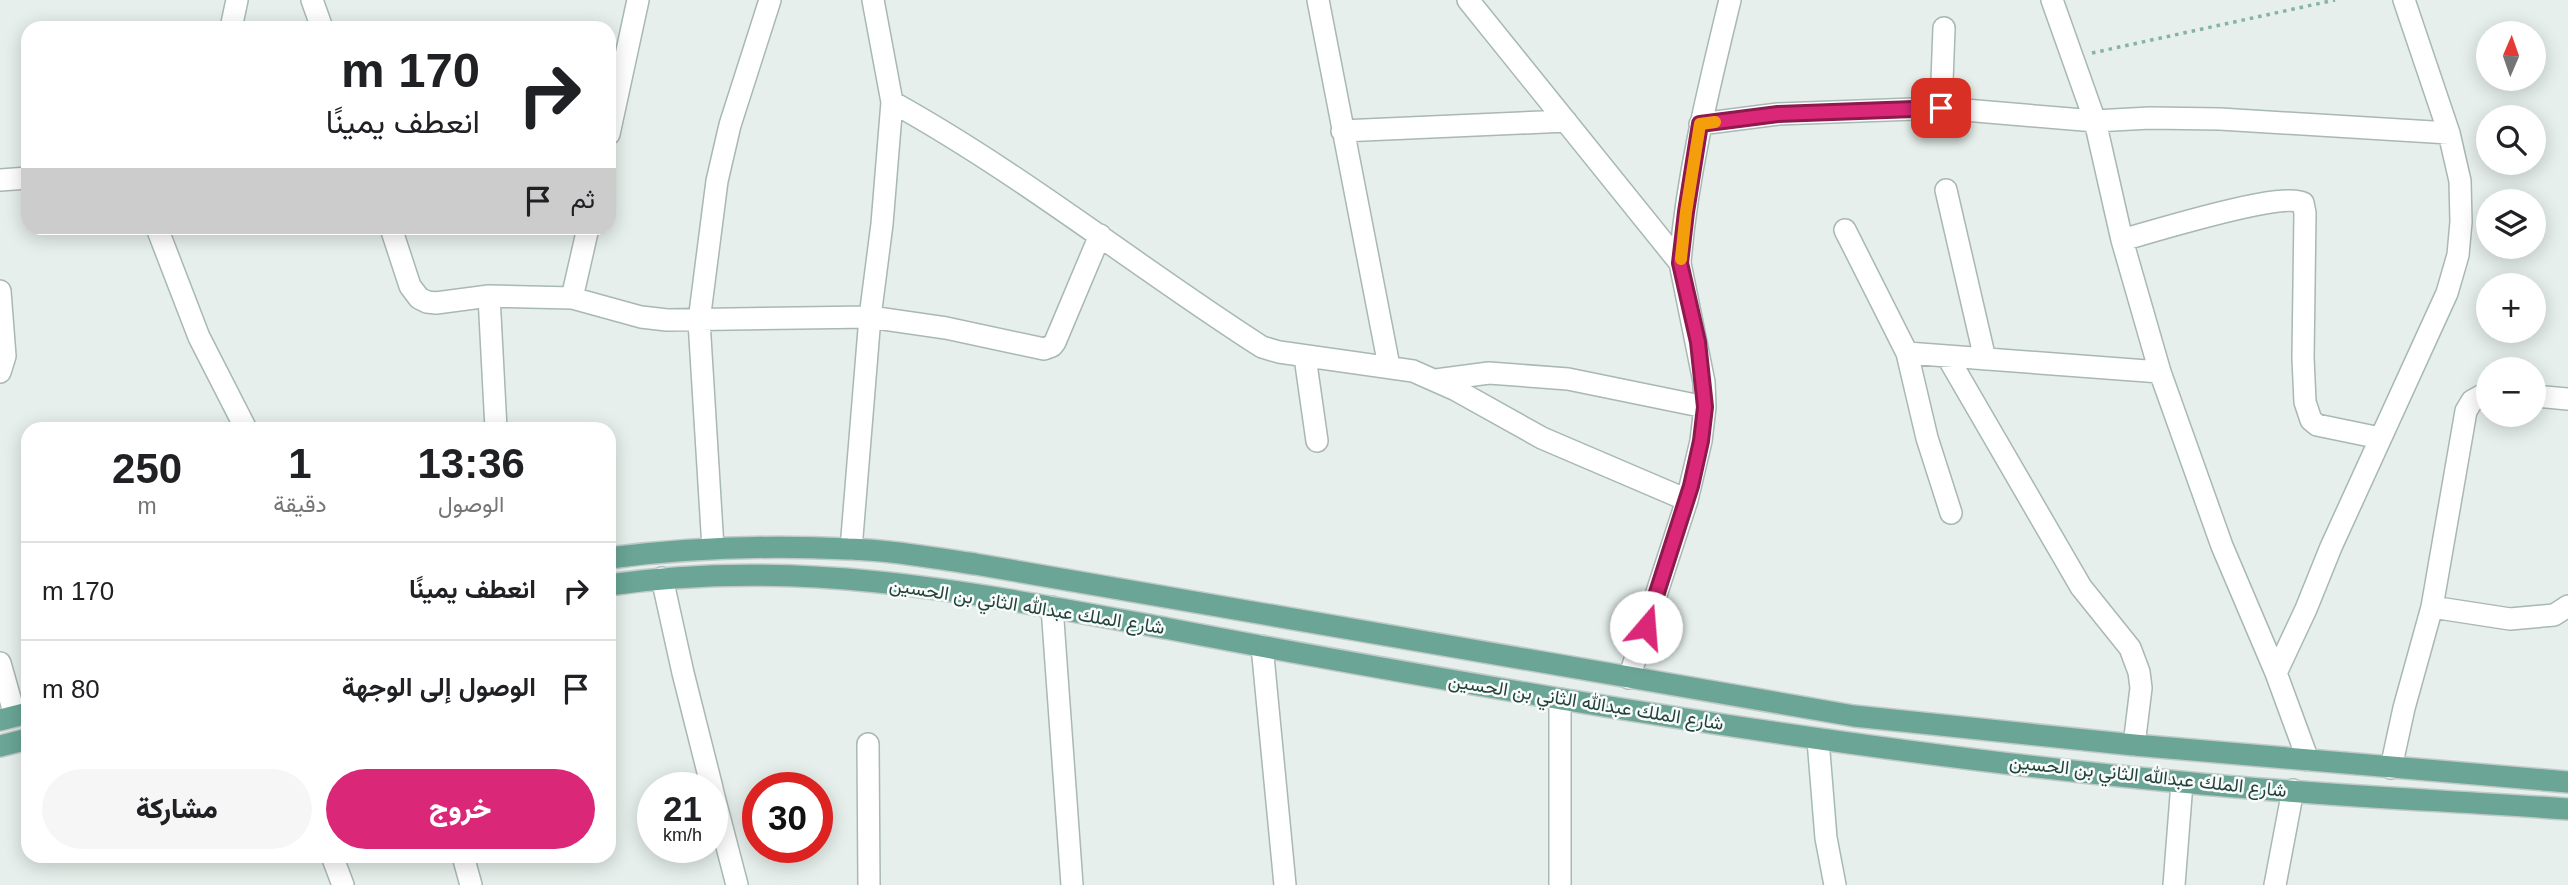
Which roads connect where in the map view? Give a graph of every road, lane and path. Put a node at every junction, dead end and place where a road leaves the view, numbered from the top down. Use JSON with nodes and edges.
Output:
{"nodes":[{"id":1,"x":237,"y":0,"type":"edge"},
{"id":2,"x":312,"y":0,"type":"edge"},
{"id":3,"x":638,"y":0,"type":"edge"},
{"id":4,"x":770,"y":0,"type":"edge"},
{"id":5,"x":873,"y":0,"type":"edge"},
{"id":6,"x":1318,"y":0,"type":"edge"},
{"id":7,"x":1468,"y":0,"type":"edge"},
{"id":8,"x":1730,"y":0,"type":"edge"},
{"id":9,"x":2052,"y":0,"type":"edge"},
{"id":10,"x":2335,"y":0,"type":"edge"},
{"id":11,"x":2404,"y":0,"type":"edge"},
{"id":12,"x":232,"y":21,"type":"edge"},
{"id":13,"x":320,"y":21,"type":"edge"},
{"id":14,"x":1944,"y":28,"type":"dead end"},
{"id":15,"x":2073,"y":57,"type":"junction"},
{"id":16,"x":616,"y":102,"type":"edge"},
{"id":17,"x":892,"y":102,"type":"junction"},
{"id":18,"x":1941,"y":108,"type":"junction"},
{"id":19,"x":1566,"y":121,"type":"junction"},
{"id":20,"x":2095,"y":121,"type":"junction"},
{"id":21,"x":1700,"y":124,"type":"junction"},
{"id":22,"x":1342,"y":131,"type":"junction"},
{"id":23,"x":2449,"y":133,"type":"junction"},
{"id":24,"x":21,"y":178,"type":"edge"},
{"id":25,"x":0,"y":180,"type":"edge"},
{"id":26,"x":1945,"y":190,"type":"dead end"},
{"id":27,"x":1845,"y":230,"type":"dead end"},
{"id":28,"x":160,"y":235,"type":"edge"},
{"id":29,"x":393,"y":235,"type":"edge"},
{"id":30,"x":586,"y":235,"type":"edge"},
{"id":31,"x":1100,"y":235,"type":"junction"},
{"id":32,"x":2122,"y":240,"type":"junction"},
{"id":33,"x":1680,"y":263,"type":"junction"},
{"id":34,"x":0,"y":291,"type":"edge"},
{"id":35,"x":489,"y":296,"type":"junction"},
{"id":36,"x":572,"y":298,"type":"junction"},
{"id":37,"x":870,"y":317,"type":"junction"},
{"id":38,"x":699,"y":321,"type":"junction"},
{"id":39,"x":1907,"y":352,"type":"junction"},
{"id":40,"x":1305,"y":356,"type":"junction"},
{"id":41,"x":1947,"y":356,"type":"junction"},
{"id":42,"x":1985,"y":359,"type":"junction"},
{"id":43,"x":1389,"y":366,"type":"junction"},
{"id":44,"x":0,"y":372,"type":"edge"},
{"id":45,"x":2160,"y":372,"type":"junction"},
{"id":46,"x":1436,"y":380,"type":"junction"},
{"id":47,"x":2546,"y":397,"type":"edge"},
{"id":48,"x":2476,"y":399,"type":"edge"},
{"id":49,"x":2568,"y":399,"type":"edge"},
{"id":50,"x":1705,"y":407,"type":"junction"},
{"id":51,"x":242,"y":422,"type":"edge"},
{"id":52,"x":496,"y":422,"type":"edge"},
{"id":53,"x":2380,"y":438,"type":"junction"},
{"id":54,"x":1317,"y":441,"type":"dead end"},
{"id":55,"x":1687,"y":500,"type":"junction"},
{"id":56,"x":1951,"y":513,"type":"dead end"},
{"id":57,"x":713,"y":548,"type":"junction"},
{"id":58,"x":851,"y":549,"type":"junction"},
{"id":59,"x":616,"y":557,"type":"edge"},
{"id":60,"x":662,"y":579,"type":"junction"},
{"id":61,"x":616,"y":584,"type":"edge"},
{"id":62,"x":1177,"y":599,"type":"junction"},
{"id":63,"x":1210,"y":605,"type":"junction"},
{"id":64,"x":2568,"y":606,"type":"edge"},
{"id":65,"x":1052,"y":607,"type":"junction"},
{"id":66,"x":2432,"y":607,"type":"junction"},
{"id":67,"x":1174,"y":630,"type":"junction"},
{"id":68,"x":1206,"y":636,"type":"junction"},
{"id":69,"x":1262,"y":646,"type":"junction"},
{"id":70,"x":0,"y":663,"type":"edge"},
{"id":71,"x":2276,"y":673,"type":"junction"},
{"id":72,"x":1629,"y":678,"type":"junction"},
{"id":73,"x":1560,"y":699,"type":"junction"},
{"id":74,"x":14,"y":716,"type":"edge"},
{"id":75,"x":21,"y":740,"type":"edge"},
{"id":76,"x":1818,"y":740,"type":"junction"},
{"id":77,"x":868,"y":744,"type":"dead end"},
{"id":78,"x":2134,"y":745,"type":"junction"},
{"id":79,"x":0,"y":746,"type":"edge"},
{"id":80,"x":2308,"y":760,"type":"junction"},
{"id":81,"x":2391,"y":768,"type":"junction"},
{"id":82,"x":708,"y":772,"type":"edge"},
{"id":83,"x":2568,"y":782,"type":"edge"},
{"id":84,"x":2182,"y":783,"type":"junction"},
{"id":85,"x":2293,"y":790,"type":"junction"},
{"id":86,"x":2568,"y":809,"type":"edge"},
{"id":87,"x":728,"y":850,"type":"edge"},
{"id":88,"x":335,"y":863,"type":"edge"},
{"id":89,"x":465,"y":863,"type":"edge"},
{"id":90,"x":343,"y":885,"type":"edge"},
{"id":91,"x":471,"y":885,"type":"edge"},
{"id":92,"x":737,"y":885,"type":"edge"},
{"id":93,"x":869,"y":885,"type":"edge"},
{"id":94,"x":1072,"y":885,"type":"edge"},
{"id":95,"x":1285,"y":885,"type":"edge"},
{"id":96,"x":1560,"y":885,"type":"edge"},
{"id":97,"x":1835,"y":885,"type":"edge"},
{"id":98,"x":2174,"y":885,"type":"edge"},
{"id":99,"x":2275,"y":885,"type":"edge"}],
"edges":[{"from":1,"to":12,"type":"street"},
{"from":2,"to":13,"type":"street"},
{"from":3,"to":16,"type":"street"},
{"from":4,"to":38,"type":"street"},
{"from":5,"to":17,"type":"street"},
{"from":6,"to":22,"type":"street"},
{"from":7,"to":19,"type":"street"},
{"from":8,"to":21,"type":"street"},
{"from":9,"to":15,"type":"street"},
{"from":10,"to":15,"type":"path"},
{"from":11,"to":23,"type":"street"},
{"from":14,"to":18,"type":"street"},
{"from":15,"to":20,"type":"street"},
{"from":17,"to":31,"type":"street"},
{"from":17,"to":37,"type":"street"},
{"from":18,"to":20,"type":"street"},
{"from":18,"to":21,"type":"street"},
{"from":19,"to":22,"type":"street"},
{"from":19,"to":33,"type":"street"},
{"from":20,"to":23,"type":"street"},
{"from":20,"to":32,"type":"street"},
{"from":21,"to":33,"type":"street"},
{"from":22,"to":43,"type":"street"},
{"from":23,"to":53,"type":"street"},
{"from":24,"to":25,"type":"street"},
{"from":26,"to":42,"type":"street"},
{"from":27,"to":39,"type":"street"},
{"from":28,"to":51,"type":"street"},
{"from":29,"to":35,"type":"street"},
{"from":30,"to":36,"type":"street"},
{"from":31,"to":37,"type":"street"},
{"from":31,"to":40,"type":"street"},
{"from":32,"to":45,"type":"street"},
{"from":32,"to":53,"type":"street"},
{"from":33,"to":50,"type":"street"},
{"from":34,"to":44,"type":"street"},
{"from":35,"to":36,"type":"street"},
{"from":35,"to":52,"type":"street"},
{"from":36,"to":38,"type":"street"},
{"from":37,"to":38,"type":"street"},
{"from":37,"to":58,"type":"street"},
{"from":38,"to":57,"type":"street"},
{"from":39,"to":41,"type":"street"},
{"from":39,"to":56,"type":"street"},
{"from":40,"to":43,"type":"street"},
{"from":40,"to":54,"type":"street"},
{"from":41,"to":42,"type":"street"},
{"from":41,"to":78,"type":"street"},
{"from":42,"to":45,"type":"street"},
{"from":43,"to":46,"type":"street"},
{"from":45,"to":71,"type":"street"},
{"from":46,"to":50,"type":"street"},
{"from":46,"to":55,"type":"street"},
{"from":47,"to":49,"type":"street"},
{"from":48,"to":66,"type":"street"},
{"from":50,"to":55,"type":"street"},
{"from":53,"to":71,"type":"street"},
{"from":55,"to":72,"type":"street"},
{"from":57,"to":58,"type":"main road","name":"شارع الملك عبدالله الثاني بن الحسين"},
{"from":57,"to":59,"type":"main road","name":"شارع الملك عبدالله الثاني بن الحسين"},
{"from":58,"to":62,"type":"main road","name":"شارع الملك عبدالله الثاني بن الحسين"},
{"from":60,"to":61,"type":"main road","name":"شارع الملك عبدالله الثاني بن الحسين"},
{"from":60,"to":65,"type":"main road","name":"شارع الملك عبدالله الثاني بن الحسين"},
{"from":60,"to":82,"type":"street"},
{"from":62,"to":63,"type":"main road","name":"شارع الملك عبدالله الثاني بن الحسين"},
{"from":62,"to":67,"type":"main road"},
{"from":63,"to":68,"type":"main road"},
{"from":63,"to":72,"type":"main road","name":"شارع الملك عبدالله الثاني بن الحسين"},
{"from":64,"to":66,"type":"street"},
{"from":65,"to":67,"type":"main road","name":"شارع الملك عبدالله الثاني بن الحسين"},
{"from":65,"to":94,"type":"street"},
{"from":66,"to":81,"type":"street"},
{"from":67,"to":68,"type":"main road","name":"شارع الملك عبدالله الثاني بن الحسين"},
{"from":68,"to":69,"type":"main road","name":"شارع الملك عبدالله الثاني بن الحسين"},
{"from":69,"to":73,"type":"main road","name":"شارع الملك عبدالله الثاني بن الحسين"},
{"from":69,"to":95,"type":"street"},
{"from":70,"to":74,"type":"street"},
{"from":71,"to":80,"type":"street"},
{"from":72,"to":78,"type":"main road","name":"شارع الملك عبدالله الثاني بن الحسين"},
{"from":73,"to":76,"type":"main road","name":"شارع الملك عبدالله الثاني بن الحسين"},
{"from":73,"to":96,"type":"street"},
{"from":75,"to":79,"type":"main road"},
{"from":76,"to":84,"type":"main road","name":"شارع الملك عبدالله الثاني بن الحسين"},
{"from":76,"to":97,"type":"street"},
{"from":77,"to":93,"type":"street"},
{"from":78,"to":80,"type":"main road","name":"شارع الملك عبدالله الثاني بن الحسين"},
{"from":80,"to":81,"type":"main road","name":"شارع الملك عبدالله الثاني بن الحسين"},
{"from":81,"to":83,"type":"main road","name":"شارع الملك عبدالله الثاني بن الحسين"},
{"from":84,"to":85,"type":"main road","name":"شارع الملك عبدالله الثاني بن الحسين"},
{"from":84,"to":98,"type":"street"},
{"from":85,"to":86,"type":"main road","name":"شارع الملك عبدالله الثاني بن الحسين"},
{"from":85,"to":99,"type":"street"},
{"from":87,"to":92,"type":"street"},
{"from":88,"to":90,"type":"street"},
{"from":89,"to":91,"type":"street"}]}
